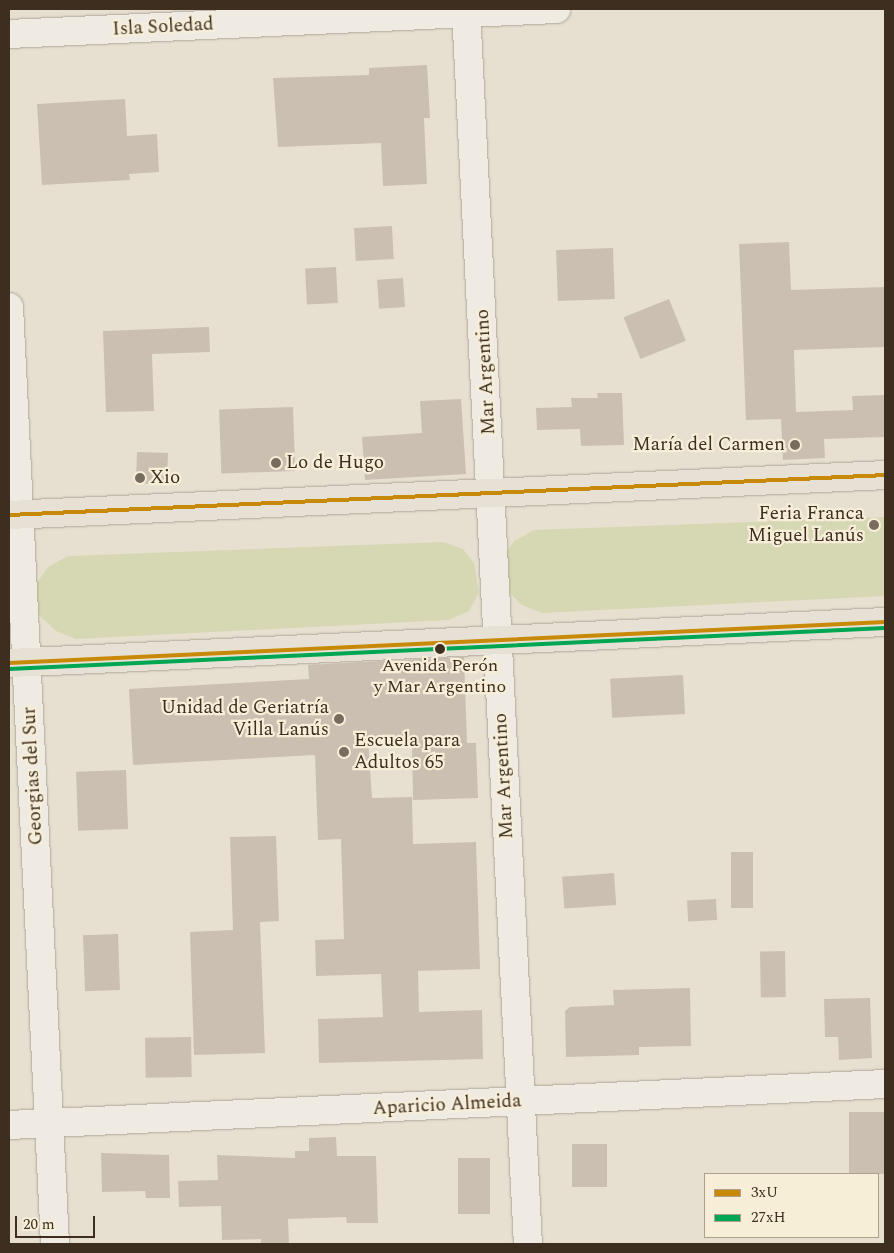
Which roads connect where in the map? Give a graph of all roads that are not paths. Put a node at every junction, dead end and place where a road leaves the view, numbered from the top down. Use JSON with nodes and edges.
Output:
{"nodes":[{"id":1,"x":556,"y":9,"type":"edge"},
{"id":2,"x":466,"y":11,"type":"edge"},
{"id":3,"x":9,"y":34,"type":"edge"},
{"id":4,"x":9,"y":307,"type":"edge"},
{"id":5,"x":885,"y":475,"type":"edge"},
{"id":6,"x":492,"y":493,"type":"junction"},
{"id":7,"x":14,"y":515,"type":"edge"},
{"id":8,"x":885,"y":622,"type":"edge"},
{"id":9,"x":498,"y":640,"type":"junction"},
{"id":10,"x":18,"y":662,"type":"edge"},
{"id":11,"x":885,"y":1084,"type":"edge"},
{"id":12,"x":519,"y":1102,"type":"junction"},
{"id":13,"x":51,"y":1124,"type":"junction"},
{"id":14,"x":9,"y":1126,"type":"edge"},
{"id":15,"x":56,"y":1244,"type":"edge"},
{"id":16,"x":528,"y":1244,"type":"edge"}],
"edges":[{"from":1,"to":2,"type":"street","name":"Isla Soledad"},
{"from":2,"to":3,"type":"street","name":"Isla Soledad"},
{"from":2,"to":6,"type":"street","name":"Mar Argentino"},
{"from":4,"to":7,"type":"street","name":"Georgias del Sur"},
{"from":5,"to":6,"type":"main road"},
{"from":6,"to":7,"type":"main road"},
{"from":6,"to":9,"type":"street","name":"Mar Argentino"},
{"from":7,"to":10,"type":"street","name":"Georgias del Sur"},
{"from":8,"to":9,"type":"main road"},
{"from":9,"to":10,"type":"main road"},
{"from":9,"to":12,"type":"street","name":"Mar Argentino"},
{"from":10,"to":13,"type":"street","name":"Georgias del Sur"},
{"from":11,"to":12,"type":"street","name":"Aparicio Almeida"},
{"from":12,"to":13,"type":"street","name":"Aparicio Almeida"},
{"from":12,"to":16,"type":"street","name":"Mar Argentino"},
{"from":13,"to":14,"type":"street","name":"Aparicio Almeida"},
{"from":13,"to":15,"type":"street","name":"Georgias del Sur"}]}
